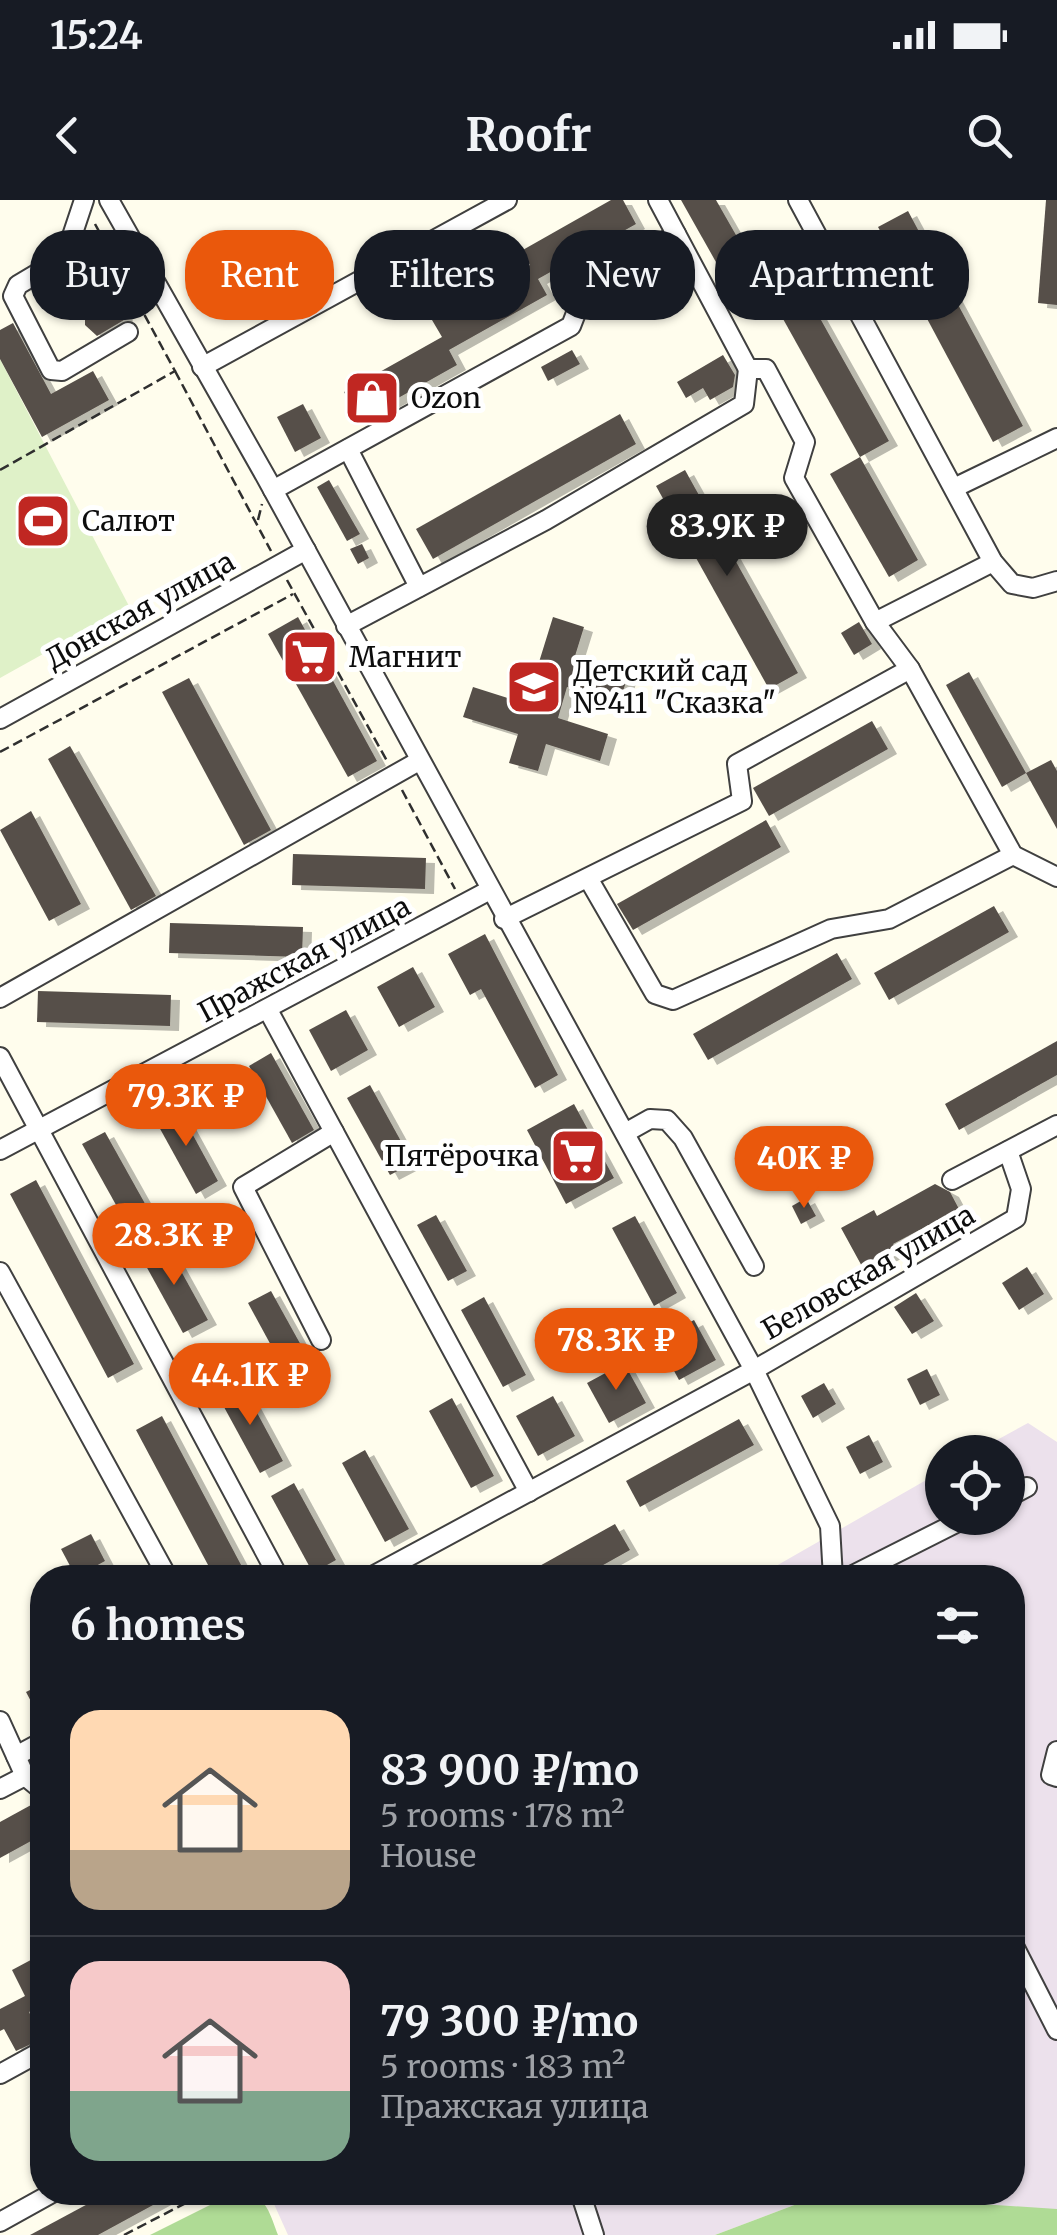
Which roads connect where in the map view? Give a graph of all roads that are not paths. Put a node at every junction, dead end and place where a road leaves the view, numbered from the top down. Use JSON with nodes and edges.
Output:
{"nodes":[{"id":1,"x":84,"y":200,"type":"edge"},
{"id":2,"x":109,"y":200,"type":"edge"},
{"id":3,"x":506,"y":200,"type":"edge"},
{"id":4,"x":658,"y":200,"type":"edge"},
{"id":5,"x":799,"y":200,"type":"edge"},
{"id":6,"x":674,"y":230,"type":"edge"},
{"id":7,"x":695,"y":270,"type":"edge"},
{"id":8,"x":573,"y":320,"type":"edge"},
{"id":9,"x":128,"y":332,"type":"dead end"},
{"id":10,"x":202,"y":367,"type":"junction"},
{"id":11,"x":748,"y":369,"type":"junction"},
{"id":12,"x":1057,"y":438,"type":"edge"},
{"id":13,"x":348,"y":448,"type":"junction"},
{"id":14,"x":956,"y":487,"type":"junction"},
{"id":15,"x":273,"y":490,"type":"junction"},
{"id":16,"x":306,"y":550,"type":"junction"},
{"id":17,"x":993,"y":562,"type":"junction"},
{"id":18,"x":1057,"y":581,"type":"edge"},
{"id":19,"x":418,"y":587,"type":"junction"},
{"id":20,"x":875,"y":622,"type":"junction"},
{"id":21,"x":346,"y":626,"type":"junction"},
{"id":22,"x":910,"y":670,"type":"junction"},
{"id":23,"x":0,"y":718,"type":"edge"},
{"id":24,"x":419,"y":761,"type":"junction"},
{"id":25,"x":1012,"y":856,"type":"junction"},
{"id":26,"x":1057,"y":877,"type":"edge"},
{"id":27,"x":588,"y":878,"type":"junction"},
{"id":28,"x":488,"y":890,"type":"junction"},
{"id":29,"x":504,"y":919,"type":"junction"},
{"id":30,"x":0,"y":998,"type":"edge"},
{"id":31,"x":268,"y":1010,"type":"junction"},
{"id":32,"x":0,"y":1057,"type":"edge"},
{"id":33,"x":1057,"y":1124,"type":"edge"},
{"id":34,"x":38,"y":1130,"type":"junction"},
{"id":35,"x":334,"y":1132,"type":"junction"},
{"id":36,"x":625,"y":1133,"type":"junction"},
{"id":37,"x":1,"y":1147,"type":"edge"},
{"id":38,"x":1008,"y":1151,"type":"junction"},
{"id":39,"x":952,"y":1180,"type":"dead end"},
{"id":40,"x":754,"y":1266,"type":"dead end"},
{"id":41,"x":0,"y":1272,"type":"edge"},
{"id":42,"x":321,"y":1340,"type":"dead end"},
{"id":43,"x":754,"y":1370,"type":"junction"},
{"id":44,"x":529,"y":1492,"type":"junction"},
{"id":45,"x":932,"y":1535,"type":"edge"},
{"id":46,"x":161,"y":1565,"type":"edge"},
{"id":47,"x":272,"y":1565,"type":"edge"},
{"id":48,"x":393,"y":1565,"type":"edge"},
{"id":49,"x":832,"y":1565,"type":"edge"},
{"id":50,"x":873,"y":1565,"type":"edge"},
{"id":51,"x":0,"y":1721,"type":"edge"},
{"id":52,"x":30,"y":1748,"type":"edge"},
{"id":53,"x":1057,"y":1751,"type":"edge"},
{"id":54,"x":16,"y":1756,"type":"junction"},
{"id":55,"x":25,"y":1776,"type":"junction"},
{"id":56,"x":1057,"y":1776,"type":"edge"},
{"id":57,"x":30,"y":1780,"type":"edge"},
{"id":58,"x":0,"y":1789,"type":"edge"},
{"id":59,"x":1025,"y":1967,"type":"edge"},
{"id":60,"x":1057,"y":2030,"type":"edge"},
{"id":61,"x":30,"y":2058,"type":"edge"},
{"id":62,"x":0,"y":2074,"type":"edge"},
{"id":63,"x":31,"y":2205,"type":"edge"},
{"id":64,"x":584,"y":2205,"type":"edge"},
{"id":65,"x":0,"y":2222,"type":"edge"},
{"id":66,"x":594,"y":2235,"type":"edge"}],
"edges":[{"from":1,"to":9,"type":"street"},
{"from":2,"to":10,"type":"street"},
{"from":3,"to":10,"type":"street"},
{"from":4,"to":6,"type":"street"},
{"from":5,"to":14,"type":"street"},
{"from":7,"to":11,"type":"street"},
{"from":8,"to":13,"type":"street"},
{"from":10,"to":15,"type":"street"},
{"from":11,"to":19,"type":"street"},
{"from":11,"to":20,"type":"street"},
{"from":12,"to":14,"type":"street"},
{"from":13,"to":15,"type":"street"},
{"from":13,"to":19,"type":"street"},
{"from":14,"to":17,"type":"street"},
{"from":15,"to":16,"type":"street"},
{"from":16,"to":21,"type":"street"},
{"from":16,"to":23,"type":"street","name":"Донская улица"},
{"from":17,"to":18,"type":"street"},
{"from":17,"to":20,"type":"street"},
{"from":19,"to":21,"type":"street"},
{"from":20,"to":22,"type":"street"},
{"from":21,"to":24,"type":"street"},
{"from":22,"to":25,"type":"street"},
{"from":22,"to":27,"type":"street"},
{"from":24,"to":28,"type":"street"},
{"from":24,"to":30,"type":"street"},
{"from":25,"to":26,"type":"street"},
{"from":25,"to":27,"type":"street"},
{"from":27,"to":29,"type":"street"},
{"from":28,"to":29,"type":"street"},
{"from":28,"to":31,"type":"street","name":"Пражская улица"},
{"from":29,"to":36,"type":"street"},
{"from":31,"to":34,"type":"street","name":"Пражская улица"},
{"from":31,"to":35,"type":"street"},
{"from":32,"to":34,"type":"street"},
{"from":33,"to":38,"type":"street"},
{"from":34,"to":37,"type":"street","name":"Пражская улица"},
{"from":34,"to":47,"type":"street"},
{"from":35,"to":42,"type":"street"},
{"from":35,"to":44,"type":"street"},
{"from":36,"to":40,"type":"street"},
{"from":36,"to":43,"type":"street"},
{"from":38,"to":39,"type":"street"},
{"from":38,"to":43,"type":"street","name":"Беловская улица"},
{"from":41,"to":46,"type":"street"},
{"from":43,"to":44,"type":"street","name":"Беловская улица"},
{"from":43,"to":49,"type":"street"},
{"from":44,"to":48,"type":"street","name":"Беловская улица"},
{"from":45,"to":50,"type":"street"},
{"from":51,"to":54,"type":"street"},
{"from":52,"to":54,"type":"street"},
{"from":53,"to":56,"type":"street"},
{"from":54,"to":55,"type":"street"},
{"from":55,"to":57,"type":"street"},
{"from":55,"to":58,"type":"street"},
{"from":59,"to":60,"type":"street"},
{"from":61,"to":62,"type":"street"},
{"from":63,"to":65,"type":"street"},
{"from":64,"to":66,"type":"street"}]}
